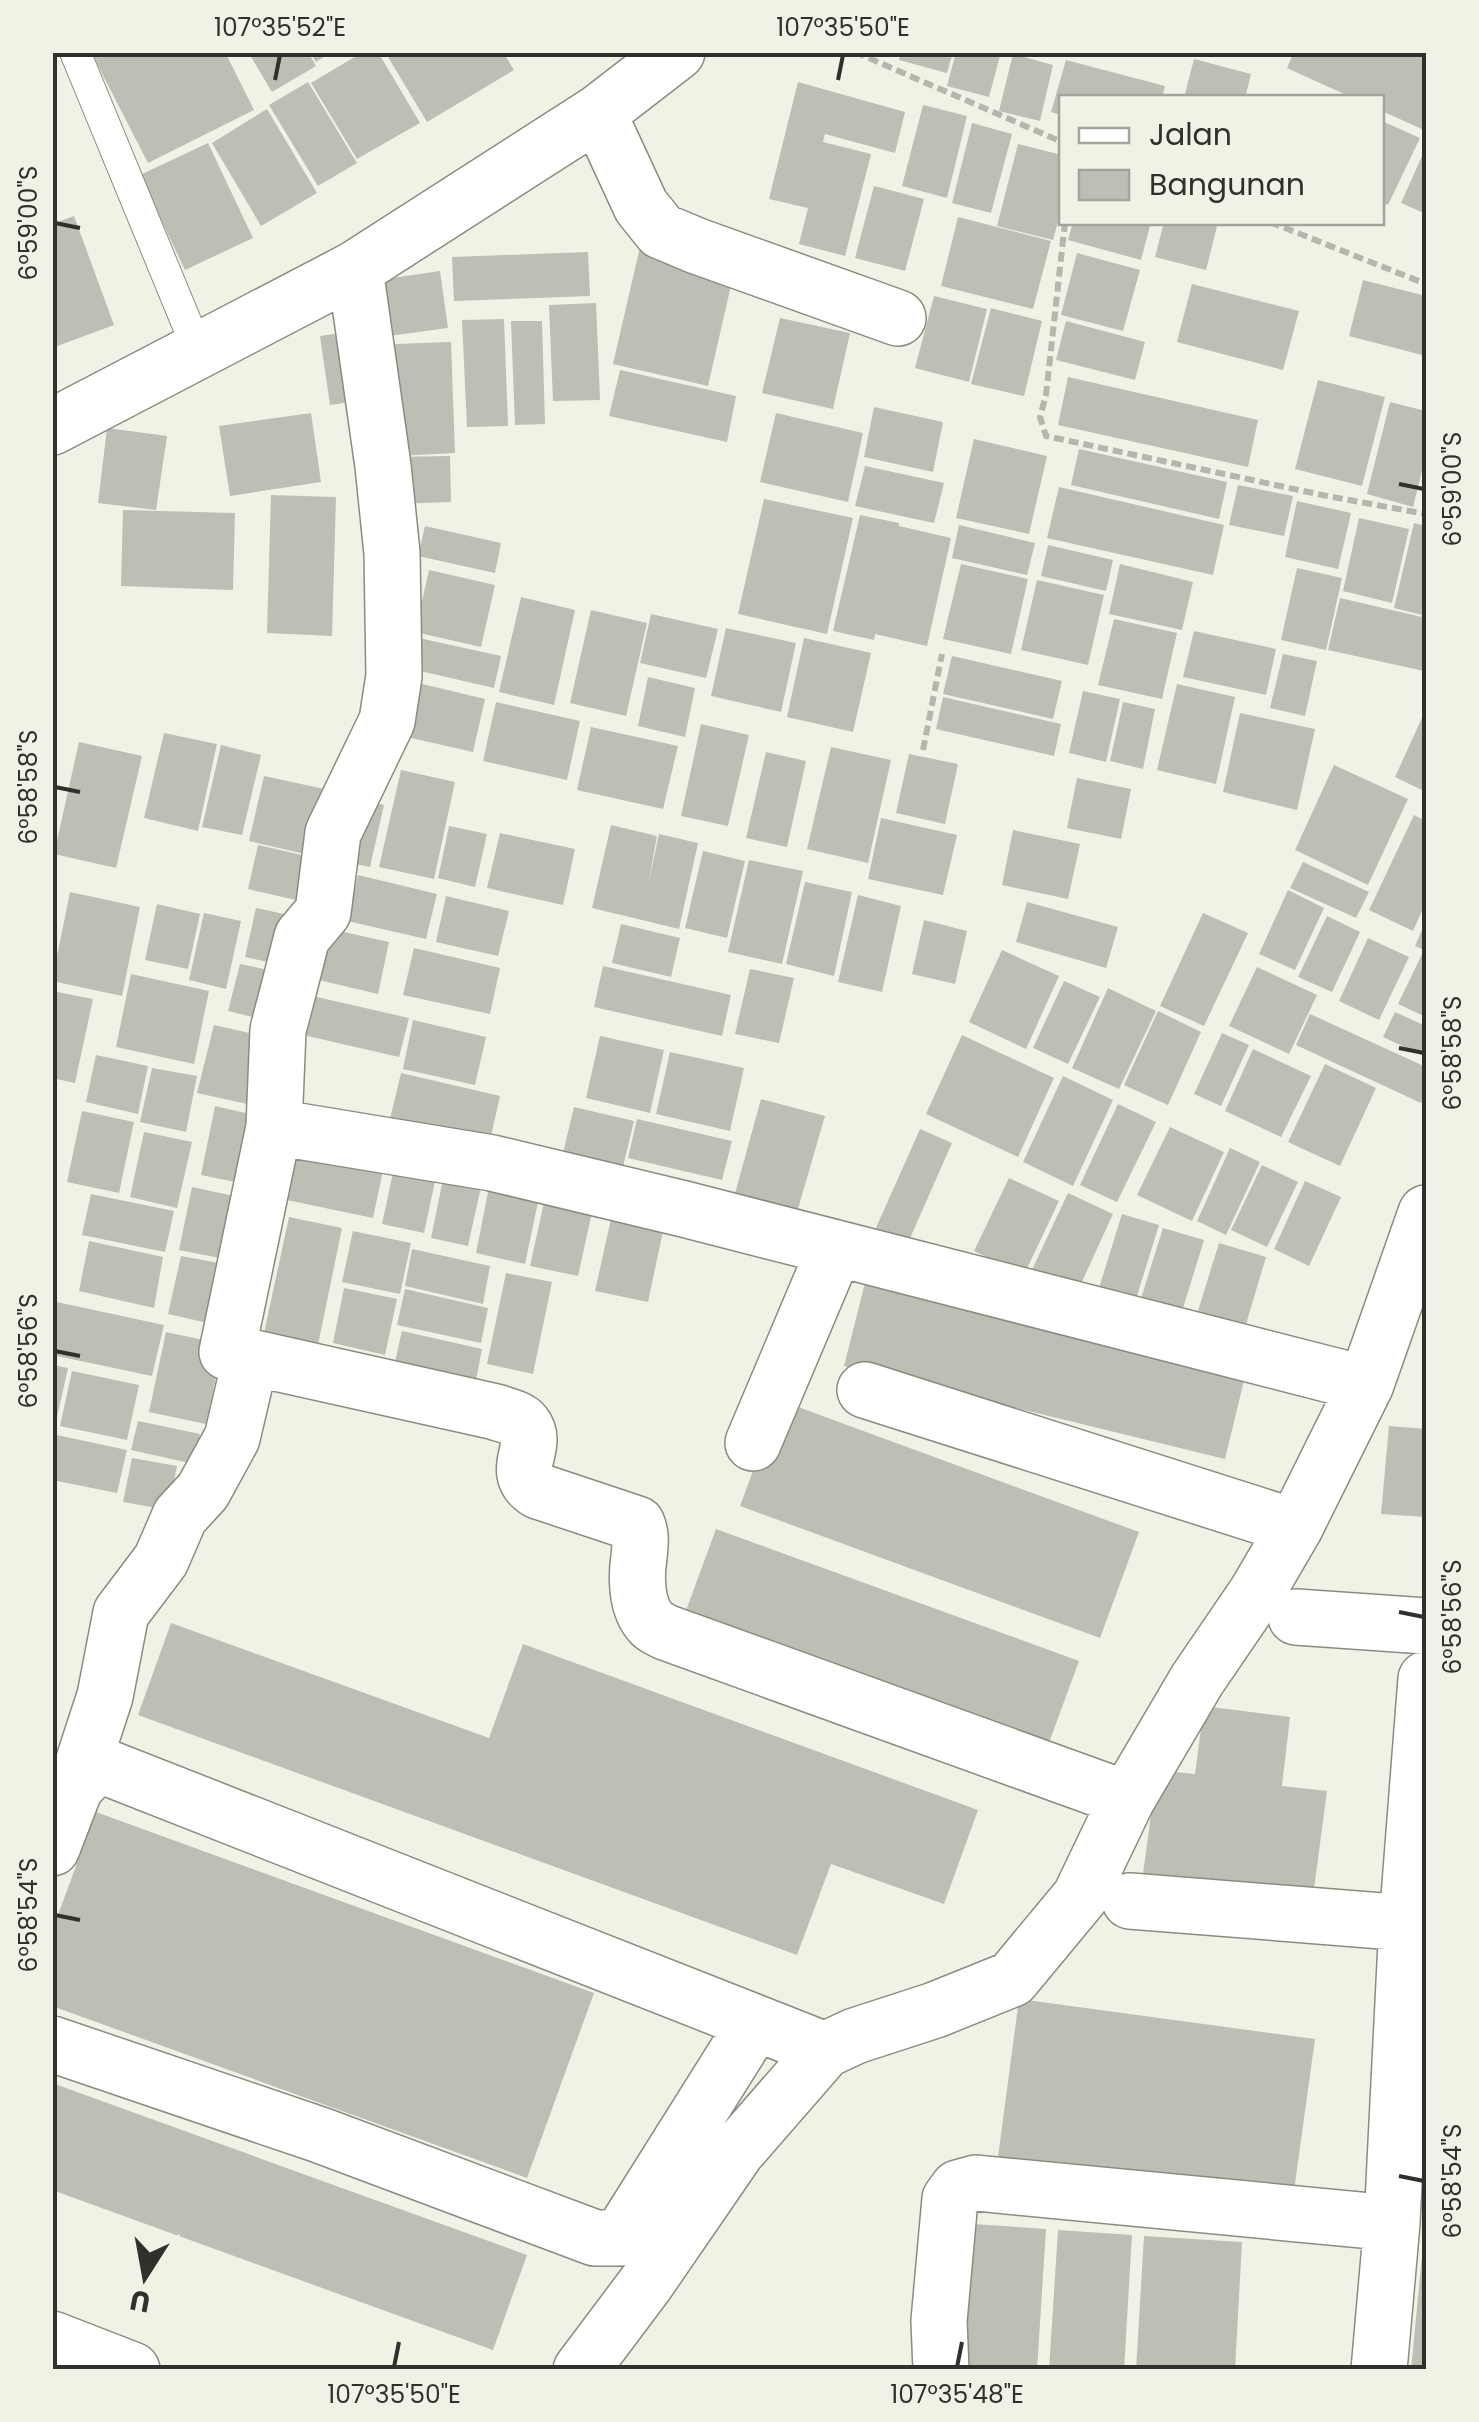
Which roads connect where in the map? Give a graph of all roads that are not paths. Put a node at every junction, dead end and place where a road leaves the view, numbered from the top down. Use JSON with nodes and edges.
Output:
{"nodes":[{"id":1,"x":75,"y":52,"type":"edge"},
{"id":2,"x":677,"y":52,"type":"edge"},
{"id":3,"x":598,"y":112,"type":"junction"},
{"id":4,"x":355,"y":270,"type":"junction"},
{"id":5,"x":898,"y":318,"type":"dead end"},
{"id":6,"x":199,"y":353,"type":"junction"},
{"id":7,"x":52,"y":427,"type":"edge"},
{"id":8,"x":274,"y":1127,"type":"junction"},
{"id":9,"x":1426,"y":1214,"type":"edge"},
{"id":10,"x":836,"y":1249,"type":"junction"},
{"id":11,"x":250,"y":1357,"type":"junction"},
{"id":12,"x":1366,"y":1384,"type":"junction"},
{"id":13,"x":865,"y":1390,"type":"dead end"},
{"id":14,"x":753,"y":1443,"type":"dead end"},
{"id":15,"x":1295,"y":1527,"type":"junction"},
{"id":16,"x":1296,"y":1617,"type":"dead end"},
{"id":17,"x":1426,"y":1626,"type":"edge"},
{"id":18,"x":1426,"y":1679,"type":"edge"},
{"id":19,"x":76,"y":1788,"type":"junction"},
{"id":20,"x":1127,"y":1799,"type":"junction"},
{"id":21,"x":52,"y":1848,"type":"edge"},
{"id":22,"x":1130,"y":1901,"type":"dead end"},
{"id":23,"x":1406,"y":1923,"type":"junction"},
{"id":24,"x":755,"y":2024,"type":"junction"},
{"id":25,"x":52,"y":2044,"type":"edge"},
{"id":26,"x":825,"y":2050,"type":"junction"},
{"id":27,"x":1392,"y":2224,"type":"junction"},
{"id":28,"x":52,"y":2339,"type":"edge"},
{"id":29,"x":132,"y":2370,"type":"edge"},
{"id":30,"x":580,"y":2370,"type":"edge"},
{"id":31,"x":941,"y":2370,"type":"edge"},
{"id":32,"x":1379,"y":2370,"type":"edge"}],
"edges":[{"from":1,"to":6,"type":"lane"},
{"from":2,"to":3,"type":"street"},
{"from":3,"to":4,"type":"street"},
{"from":3,"to":5,"type":"street"},
{"from":4,"to":6,"type":"street"},
{"from":4,"to":8,"type":"street"},
{"from":6,"to":7,"type":"street"},
{"from":8,"to":10,"type":"street"},
{"from":8,"to":11,"type":"street"},
{"from":9,"to":12,"type":"street"},
{"from":10,"to":12,"type":"street"},
{"from":10,"to":14,"type":"street"},
{"from":11,"to":19,"type":"street"},
{"from":11,"to":20,"type":"street"},
{"from":12,"to":15,"type":"street"},
{"from":13,"to":15,"type":"street"},
{"from":15,"to":20,"type":"street"},
{"from":16,"to":17,"type":"street"},
{"from":18,"to":23,"type":"street"},
{"from":19,"to":21,"type":"street"},
{"from":19,"to":24,"type":"street"},
{"from":20,"to":26,"type":"street"},
{"from":22,"to":23,"type":"street"},
{"from":23,"to":27,"type":"street"},
{"from":24,"to":25,"type":"street"},
{"from":24,"to":26,"type":"street"},
{"from":26,"to":30,"type":"street"},
{"from":27,"to":31,"type":"street"},
{"from":27,"to":32,"type":"street"},
{"from":28,"to":29,"type":"street"}]}
